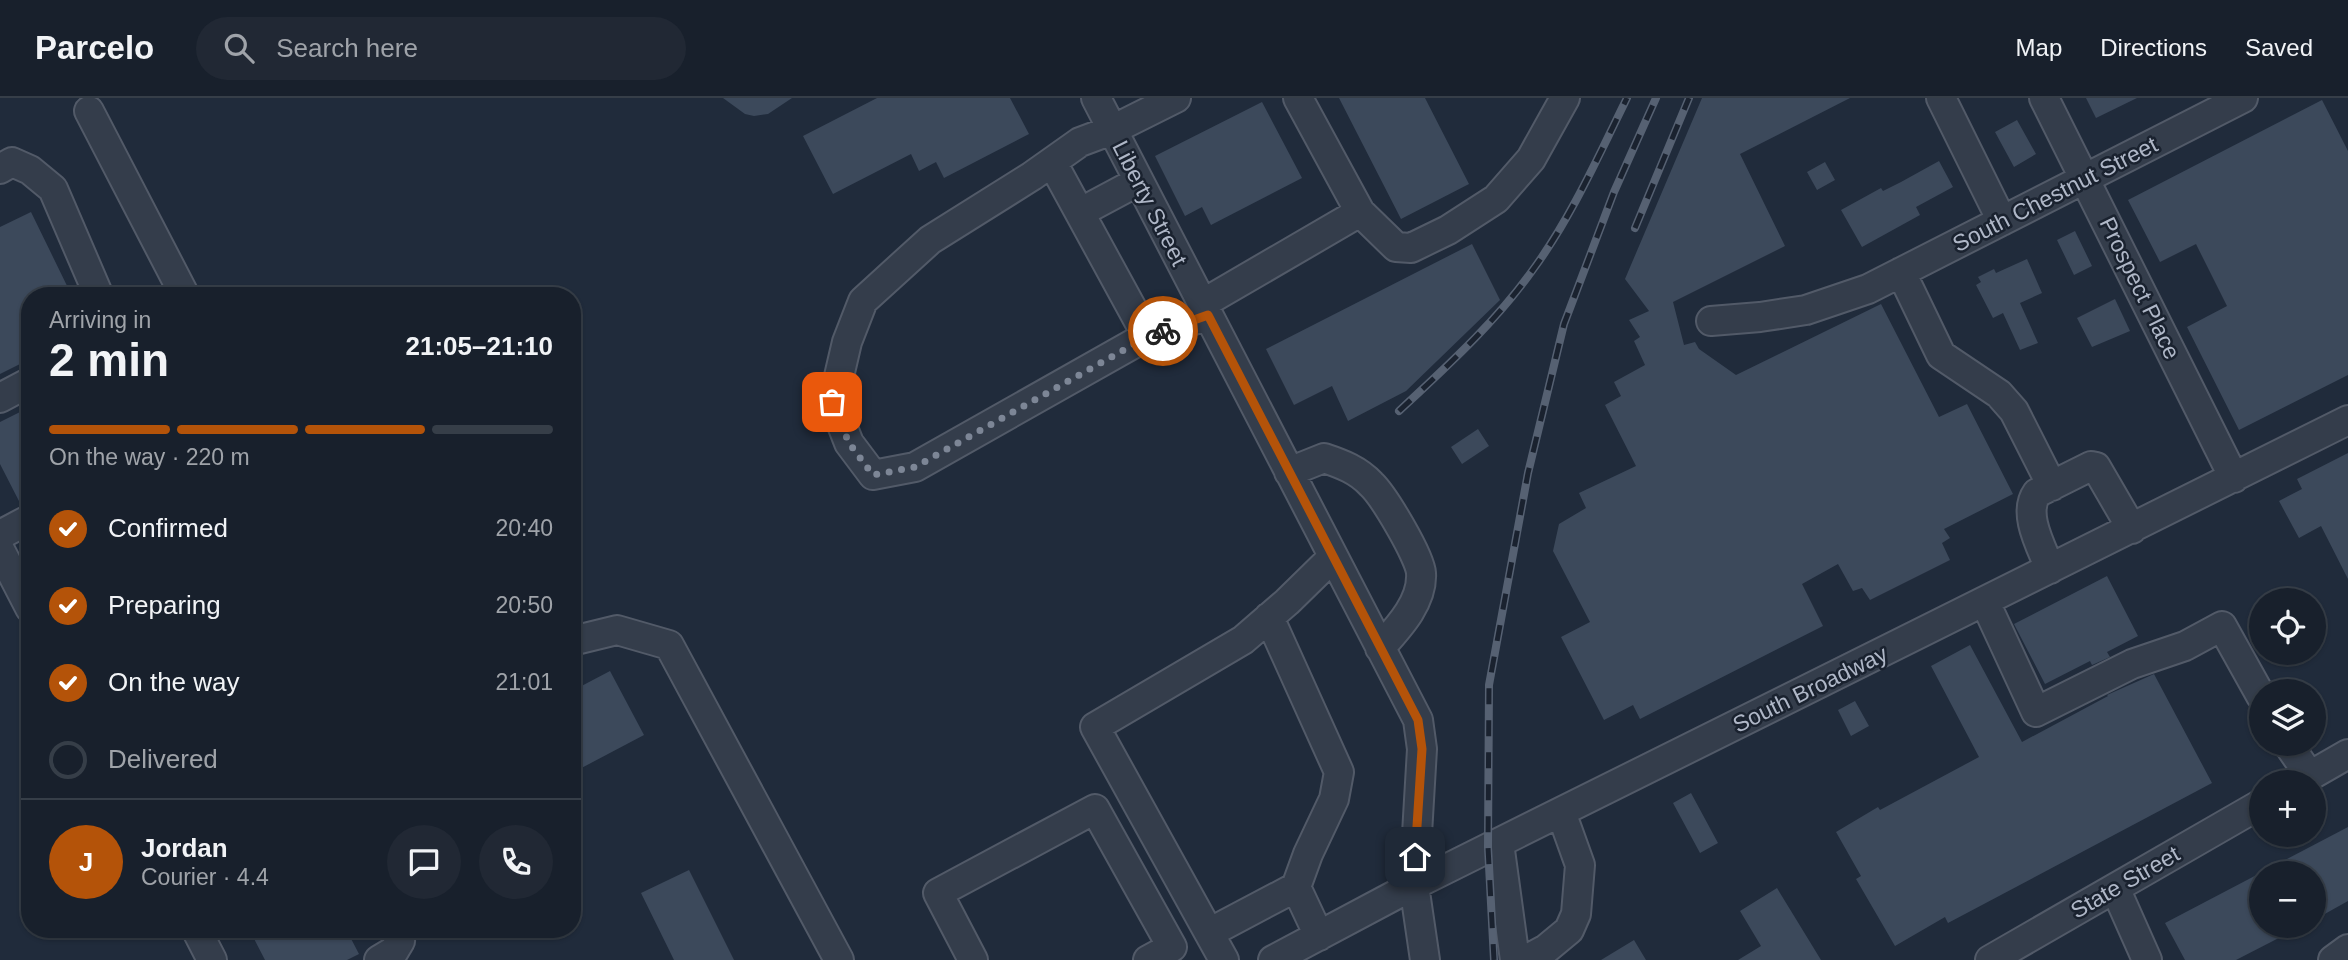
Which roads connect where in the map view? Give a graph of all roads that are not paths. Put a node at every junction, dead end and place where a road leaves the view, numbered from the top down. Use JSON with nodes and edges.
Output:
{"nodes":[{"id":1,"x":1096,"y":98,"type":"edge"},
{"id":2,"x":1175,"y":98,"type":"edge"},
{"id":3,"x":1298,"y":98,"type":"edge"},
{"id":4,"x":1565,"y":98,"type":"edge"},
{"id":5,"x":1941,"y":98,"type":"edge"},
{"id":6,"x":2044,"y":98,"type":"edge"},
{"id":7,"x":2243,"y":98,"type":"edge"},
{"id":8,"x":89,"y":111,"type":"dead end"},
{"id":9,"x":1112,"y":130,"type":"junction"},
{"id":10,"x":1052,"y":162,"type":"junction"},
{"id":11,"x":0,"y":169,"type":"edge"},
{"id":12,"x":2085,"y":178,"type":"junction"},
{"id":13,"x":1139,"y":181,"type":"junction"},
{"id":14,"x":1081,"y":212,"type":"junction"},
{"id":15,"x":1360,"y":212,"type":"junction"},
{"id":16,"x":2002,"y":221,"type":"junction"},
{"id":17,"x":1901,"y":272,"type":"junction"},
{"id":18,"x":95,"y":287,"type":"edge"},
{"id":19,"x":180,"y":287,"type":"edge"},
{"id":20,"x":1205,"y":309,"type":"junction"},
{"id":21,"x":1711,"y":321,"type":"dead end"},
{"id":22,"x":1147,"y":337,"type":"junction"},
{"id":23,"x":21,"y":387,"type":"edge"},
{"id":24,"x":0,"y":398,"type":"edge"},
{"id":25,"x":2348,"y":420,"type":"edge"},
{"id":26,"x":1289,"y":472,"type":"junction"},
{"id":27,"x":2234,"y":478,"type":"junction"},
{"id":28,"x":2052,"y":486,"type":"junction"},
{"id":29,"x":21,"y":524,"type":"edge"},
{"id":30,"x":2132,"y":529,"type":"junction"},
{"id":31,"x":0,"y":535,"type":"edge"},
{"id":32,"x":1333,"y":557,"type":"junction"},
{"id":33,"x":13,"y":558,"type":"edge"},
{"id":34,"x":2050,"y":569,"type":"junction"},
{"id":35,"x":21,"y":582,"type":"edge"},
{"id":36,"x":1985,"y":602,"type":"junction"},
{"id":37,"x":1269,"y":617,"type":"junction"},
{"id":38,"x":581,"y":639,"type":"edge"},
{"id":39,"x":1380,"y":648,"type":"junction"},
{"id":40,"x":2252,"y":679,"type":"edge"},
{"id":41,"x":2348,"y":754,"type":"edge"},
{"id":42,"x":2320,"y":770,"type":"edge"},
{"id":43,"x":2249,"y":811,"type":"edge"},
{"id":44,"x":1561,"y":812,"type":"junction"},
{"id":45,"x":1499,"y":843,"type":"junction"},
{"id":46,"x":1414,"y":884,"type":"junction"},
{"id":47,"x":1296,"y":887,"type":"junction"},
{"id":48,"x":2115,"y":888,"type":"junction"},
{"id":49,"x":1209,"y":933,"type":"junction"},
{"id":50,"x":1319,"y":936,"type":"junction"},
{"id":51,"x":201,"y":938,"type":"edge"},
{"id":52,"x":398,"y":938,"type":"edge"},
{"id":53,"x":2348,"y":949,"type":"edge"},
{"id":54,"x":212,"y":960,"type":"edge"},
{"id":55,"x":379,"y":960,"type":"edge"},
{"id":56,"x":839,"y":960,"type":"edge"},
{"id":57,"x":973,"y":960,"type":"edge"},
{"id":58,"x":1148,"y":960,"type":"edge"},
{"id":59,"x":1224,"y":960,"type":"edge"},
{"id":60,"x":1273,"y":960,"type":"edge"},
{"id":61,"x":1425,"y":960,"type":"edge"},
{"id":62,"x":1515,"y":960,"type":"edge"},
{"id":63,"x":1527,"y":960,"type":"edge"},
{"id":64,"x":1990,"y":960,"type":"edge"},
{"id":65,"x":2147,"y":960,"type":"edge"},
{"id":66,"x":2333,"y":960,"type":"edge"}],
"edges":[{"from":1,"to":9,"type":"street","name":"Liberty Street"},
{"from":2,"to":9,"type":"street"},
{"from":3,"to":15,"type":"street"},
{"from":4,"to":15,"type":"street"},
{"from":5,"to":16,"type":"street"},
{"from":6,"to":12,"type":"street","name":"Prospect Place"},
{"from":7,"to":12,"type":"street","name":"South Chestnut Street"},
{"from":8,"to":19,"type":"street"},
{"from":9,"to":10,"type":"street"},
{"from":9,"to":13,"type":"street","name":"Liberty Street"},
{"from":10,"to":14,"type":"street"},
{"from":10,"to":22,"type":"street"},
{"from":11,"to":18,"type":"street"},
{"from":12,"to":16,"type":"street","name":"South Chestnut Street"},
{"from":12,"to":27,"type":"street","name":"Prospect Place"},
{"from":13,"to":14,"type":"street"},
{"from":13,"to":20,"type":"street","name":"Liberty Street"},
{"from":14,"to":22,"type":"street"},
{"from":15,"to":20,"type":"street"},
{"from":16,"to":17,"type":"street","name":"South Chestnut Street"},
{"from":17,"to":21,"type":"street","name":"South Chestnut Street"},
{"from":17,"to":28,"type":"street"},
{"from":20,"to":22,"type":"street"},
{"from":20,"to":26,"type":"street","name":"Liberty Street"},
{"from":23,"to":24,"type":"street"},
{"from":25,"to":27,"type":"street","name":"South Broadway"},
{"from":26,"to":32,"type":"street","name":"Liberty Street"},
{"from":26,"to":39,"type":"street"},
{"from":27,"to":30,"type":"street","name":"South Broadway"},
{"from":28,"to":30,"type":"street"},
{"from":28,"to":34,"type":"street"},
{"from":29,"to":31,"type":"street"},
{"from":30,"to":34,"type":"street","name":"South Broadway"},
{"from":32,"to":37,"type":"street"},
{"from":32,"to":39,"type":"street","name":"Liberty Street"},
{"from":33,"to":35,"type":"street"},
{"from":34,"to":36,"type":"street","name":"South Broadway"},
{"from":36,"to":40,"type":"street"},
{"from":36,"to":44,"type":"street","name":"South Broadway"},
{"from":37,"to":47,"type":"street"},
{"from":37,"to":49,"type":"street"},
{"from":38,"to":56,"type":"street"},
{"from":39,"to":46,"type":"street","name":"Liberty Street"},
{"from":41,"to":42,"type":"street"},
{"from":43,"to":48,"type":"street","name":"State Street"},
{"from":44,"to":45,"type":"street","name":"South Broadway"},
{"from":44,"to":63,"type":"street"},
{"from":45,"to":46,"type":"street","name":"South Broadway"},
{"from":45,"to":62,"type":"street"},
{"from":46,"to":50,"type":"street","name":"South Broadway"},
{"from":46,"to":61,"type":"street","name":"Liberty Street"},
{"from":47,"to":49,"type":"street"},
{"from":47,"to":50,"type":"street"},
{"from":48,"to":64,"type":"street","name":"State Street"},
{"from":48,"to":65,"type":"street"},
{"from":49,"to":59,"type":"street"},
{"from":50,"to":60,"type":"street","name":"South Broadway"},
{"from":51,"to":54,"type":"street"},
{"from":52,"to":55,"type":"street"},
{"from":53,"to":66,"type":"street"},
{"from":57,"to":58,"type":"street"}]}
